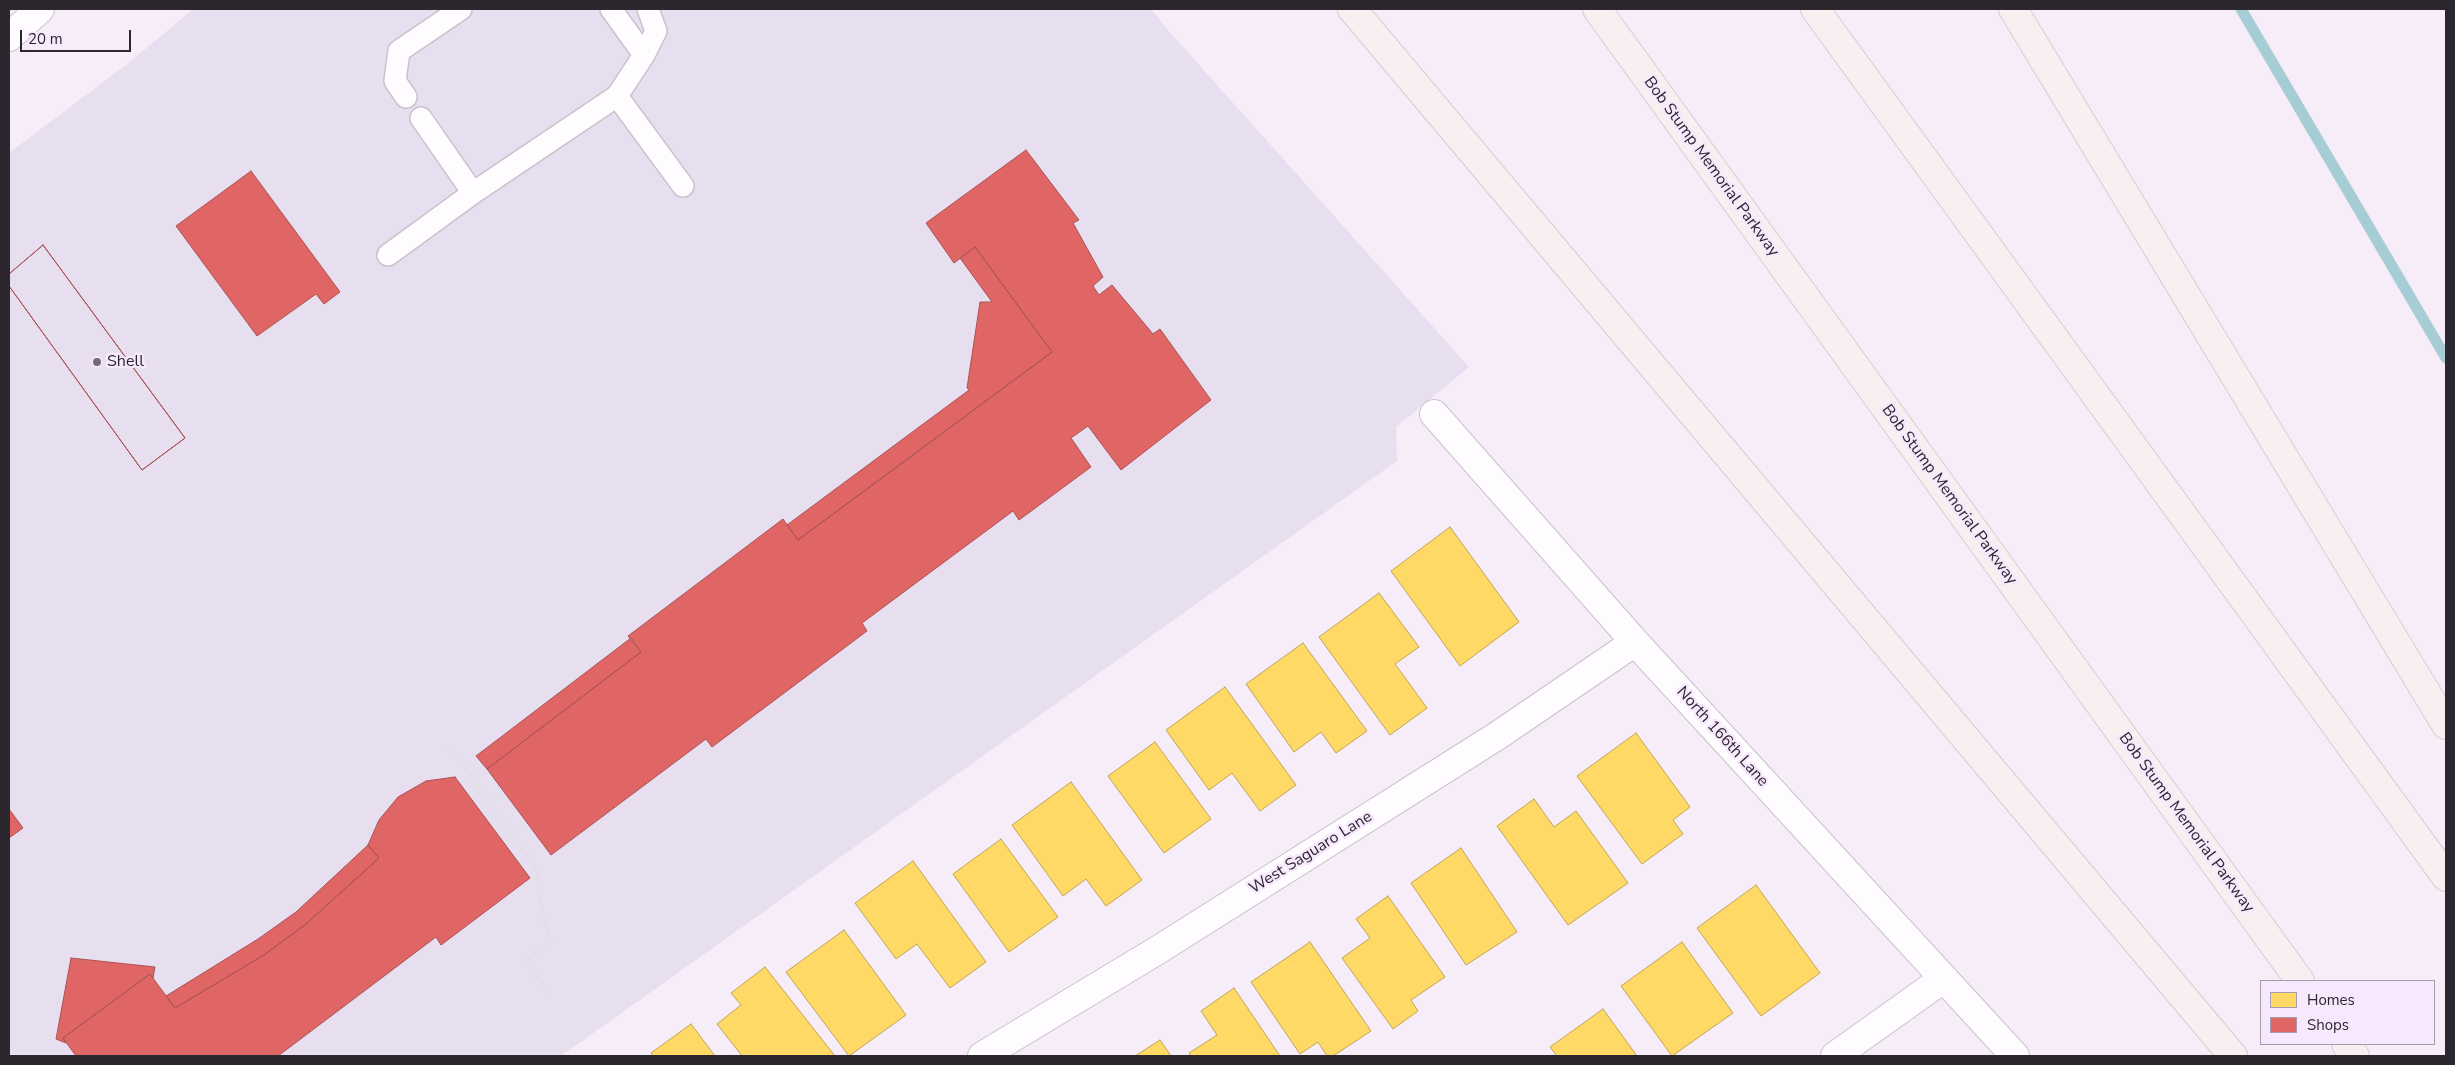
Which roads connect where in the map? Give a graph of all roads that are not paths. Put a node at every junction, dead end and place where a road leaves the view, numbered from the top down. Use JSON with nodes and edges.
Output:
{"nodes":[{"id":1,"x":40,"y":9,"type":"edge"},
{"id":2,"x":461,"y":9,"type":"edge"},
{"id":3,"x":611,"y":9,"type":"edge"},
{"id":4,"x":648,"y":9,"type":"edge"},
{"id":5,"x":1352,"y":9,"type":"edge"},
{"id":6,"x":1597,"y":9,"type":"edge"},
{"id":7,"x":1815,"y":9,"type":"edge"},
{"id":8,"x":2013,"y":9,"type":"edge"},
{"id":9,"x":9,"y":38,"type":"edge"},
{"id":10,"x":644,"y":56,"type":"junction"},
{"id":11,"x":618,"y":96,"type":"junction"},
{"id":12,"x":406,"y":97,"type":"dead end"},
{"id":13,"x":421,"y":118,"type":"dead end"},
{"id":14,"x":683,"y":186,"type":"dead end"},
{"id":15,"x":473,"y":193,"type":"junction"},
{"id":16,"x":388,"y":255,"type":"dead end"},
{"id":17,"x":1434,"y":414,"type":"dead end"},
{"id":18,"x":1635,"y":642,"type":"junction"},
{"id":19,"x":2446,"y":725,"type":"edge"},
{"id":20,"x":2446,"y":877,"type":"edge"},
{"id":21,"x":1944,"y":979,"type":"junction"},
{"id":22,"x":2299,"y":980,"type":"edge"},
{"id":23,"x":2347,"y":1045,"type":"edge"},
{"id":24,"x":982,"y":1056,"type":"edge"},
{"id":25,"x":1835,"y":1056,"type":"edge"},
{"id":26,"x":2015,"y":1056,"type":"edge"},
{"id":27,"x":2233,"y":1056,"type":"edge"},
{"id":28,"x":2355,"y":1056,"type":"edge"}],
"edges":[{"from":1,"to":9,"type":"street"},
{"from":2,"to":12,"type":"lane"},
{"from":3,"to":10,"type":"lane"},
{"from":4,"to":10,"type":"lane"},
{"from":5,"to":27,"type":"highway"},
{"from":6,"to":22,"type":"highway","name":"Bob Stump Memorial Parkway"},
{"from":7,"to":20,"type":"highway"},
{"from":8,"to":19,"type":"highway"},
{"from":10,"to":11,"type":"lane"},
{"from":11,"to":14,"type":"lane"},
{"from":11,"to":15,"type":"lane"},
{"from":13,"to":15,"type":"lane"},
{"from":15,"to":16,"type":"lane"},
{"from":17,"to":18,"type":"street","name":"North 166th Lane"},
{"from":18,"to":21,"type":"street","name":"North 166th Lane"},
{"from":18,"to":24,"type":"street","name":"West Saguaro Lane"},
{"from":21,"to":25,"type":"street"},
{"from":21,"to":26,"type":"street","name":"North 166th Lane"},
{"from":23,"to":28,"type":"highway"}]}
